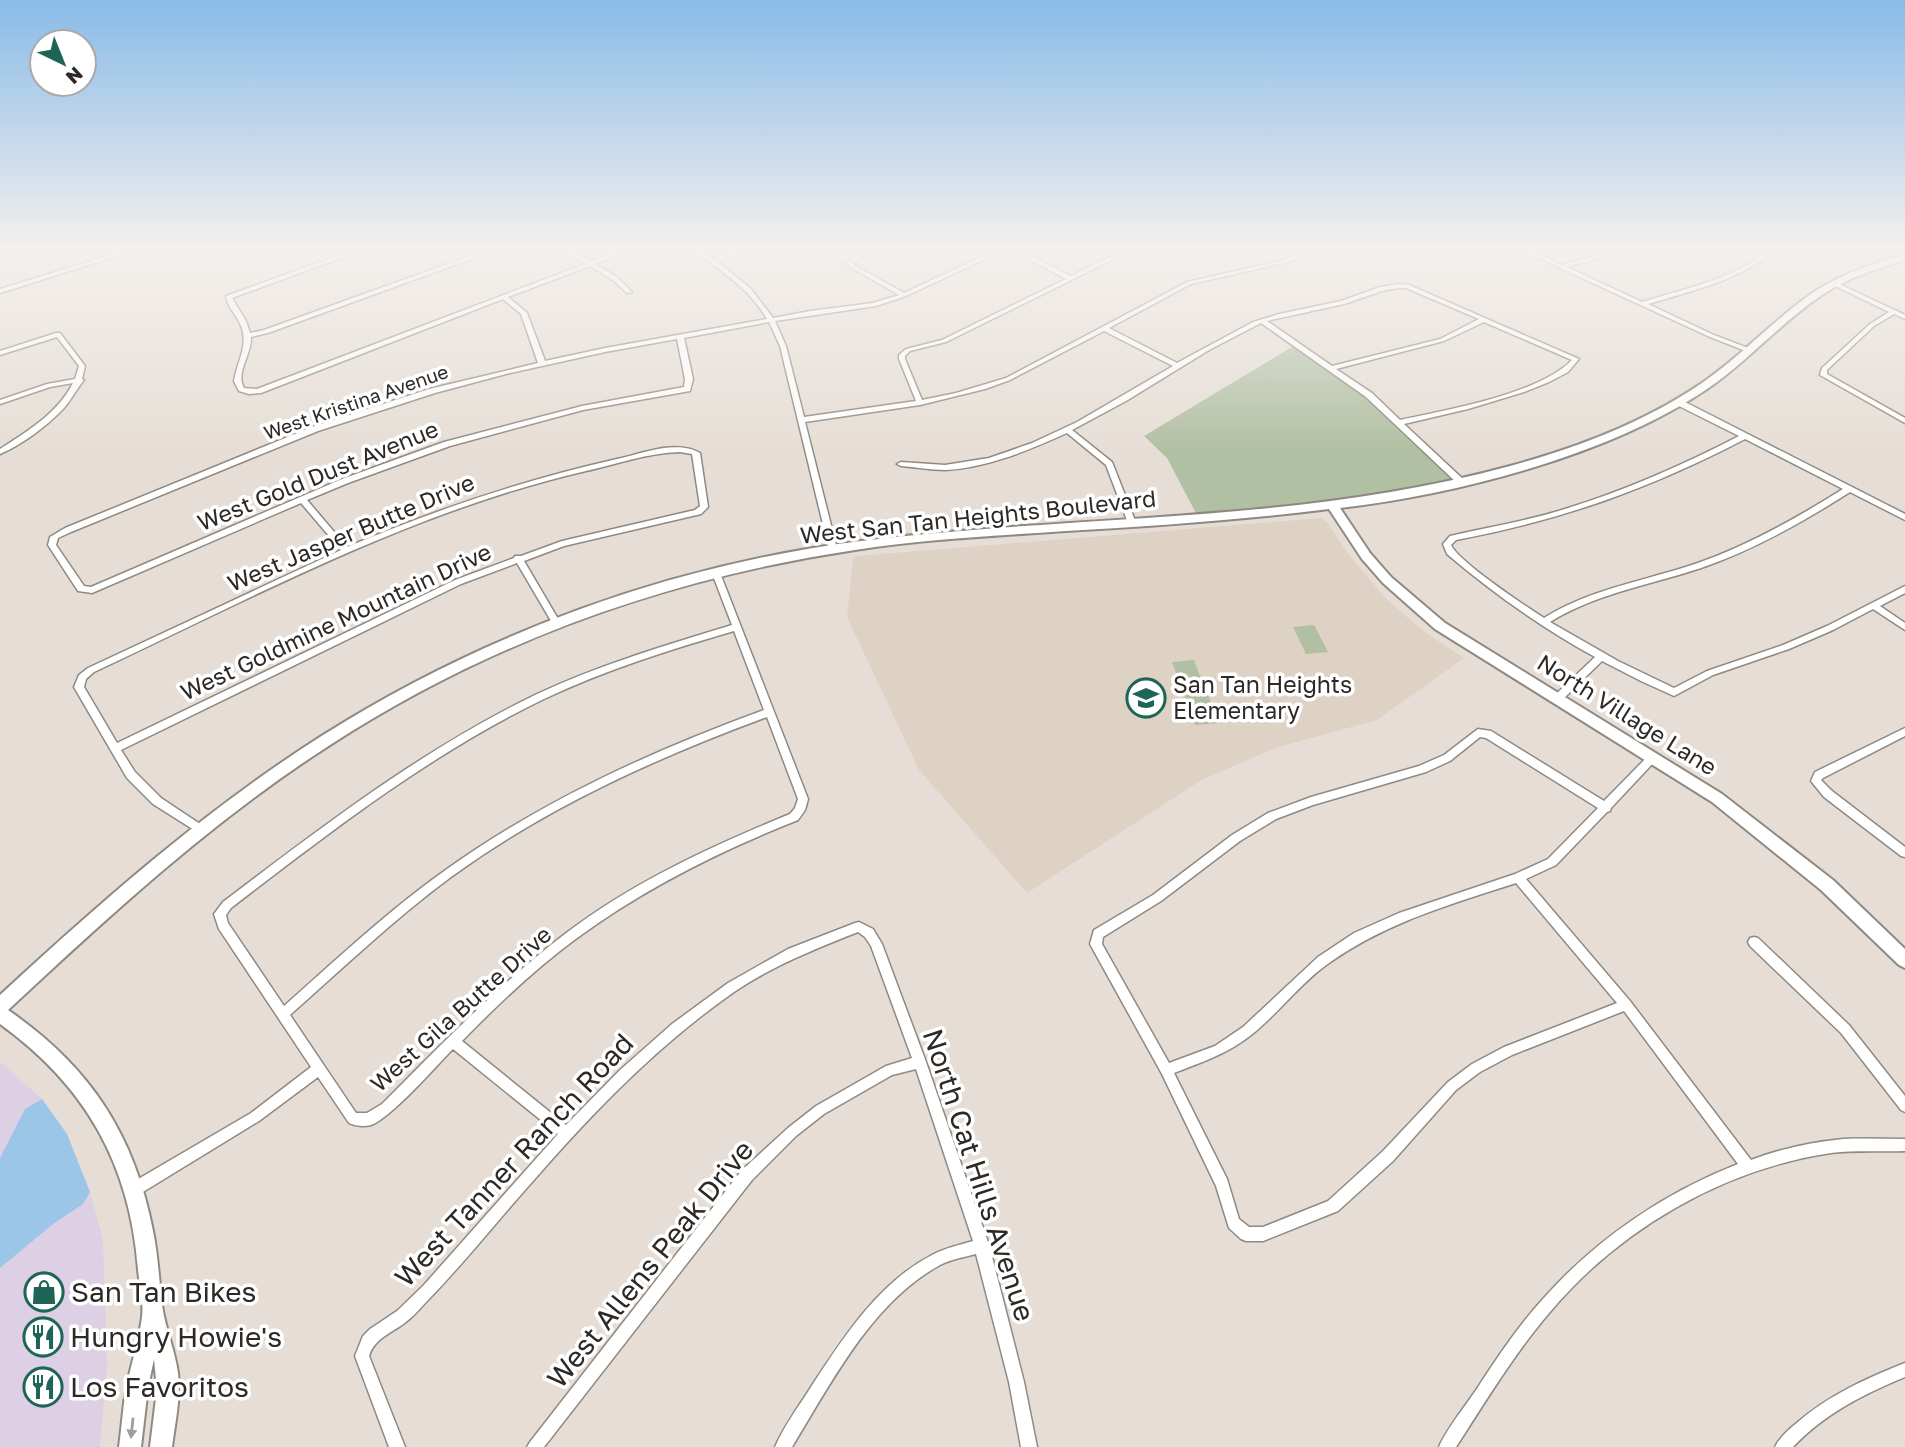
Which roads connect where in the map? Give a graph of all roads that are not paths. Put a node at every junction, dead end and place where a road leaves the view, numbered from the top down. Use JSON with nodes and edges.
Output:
{"nodes":[{"id":1,"x":242,"y":318,"type":"edge"},
{"id":2,"x":306,"y":318,"type":"edge"},
{"id":3,"x":449,"y":318,"type":"edge"},
{"id":4,"x":526,"y":318,"type":"edge"},
{"id":5,"x":771,"y":318,"type":"edge"},
{"id":6,"x":790,"y":318,"type":"edge"},
{"id":7,"x":991,"y":318,"type":"edge"},
{"id":8,"x":1124,"y":318,"type":"edge"},
{"id":9,"x":1277,"y":318,"type":"edge"},
{"id":10,"x":1485,"y":318,"type":"joint"},
{"id":11,"x":1673,"y":318,"type":"edge"},
{"id":12,"x":1788,"y":318,"type":"edge"},
{"id":13,"x":1885,"y":318,"type":"edge"},
{"id":14,"x":773,"y":320,"type":"junction"},
{"id":15,"x":1262,"y":321,"type":"junction"},
{"id":16,"x":1104,"y":328,"type":"junction"},
{"id":17,"x":247,"y":336,"type":"junction"},
{"id":18,"x":680,"y":337,"type":"junction"},
{"id":19,"x":1751,"y":351,"type":"junction"},
{"id":20,"x":0,"y":353,"type":"edge"},
{"id":21,"x":542,"y":363,"type":"junction"},
{"id":22,"x":1177,"y":366,"type":"junction"},
{"id":23,"x":1332,"y":368,"type":"junction"},
{"id":24,"x":80,"y":380,"type":"junction"},
{"id":25,"x":0,"y":402,"type":"edge"},
{"id":26,"x":1678,"y":402,"type":"junction"},
{"id":27,"x":920,"y":403,"type":"junction"},
{"id":28,"x":801,"y":419,"type":"junction"},
{"id":29,"x":1905,"y":421,"type":"edge"},
{"id":30,"x":1398,"y":423,"type":"junction"},
{"id":31,"x":1069,"y":431,"type":"junction"},
{"id":32,"x":1744,"y":436,"type":"junction"},
{"id":33,"x":688,"y":450,"type":"joint"},
{"id":34,"x":0,"y":452,"type":"edge"},
{"id":35,"x":901,"y":464,"type":"dead end"},
{"id":36,"x":1461,"y":482,"type":"junction"},
{"id":37,"x":1849,"y":489,"type":"junction"},
{"id":38,"x":302,"y":499,"type":"junction"},
{"id":39,"x":1332,"y":505,"type":"junction"},
{"id":40,"x":1905,"y":517,"type":"edge"},
{"id":41,"x":1132,"y":523,"type":"junction"},
{"id":42,"x":833,"y":549,"type":"junction"},
{"id":43,"x":346,"y":551,"type":"junction"},
{"id":44,"x":518,"y":558,"type":"junction"},
{"id":45,"x":716,"y":573,"type":"junction"},
{"id":46,"x":1905,"y":589,"type":"edge"},
{"id":47,"x":92,"y":590,"type":"joint"},
{"id":48,"x":1874,"y":606,"type":"junction"},
{"id":49,"x":1543,"y":622,"type":"junction"},
{"id":50,"x":557,"y":624,"type":"junction"},
{"id":51,"x":1905,"y":626,"type":"edge"},
{"id":52,"x":737,"y":627,"type":"junction"},
{"id":53,"x":1602,"y":655,"type":"junction"},
{"id":54,"x":1557,"y":699,"type":"junction"},
{"id":55,"x":770,"y":712,"type":"junction"},
{"id":56,"x":1905,"y":732,"type":"edge"},
{"id":57,"x":117,"y":748,"type":"junction"},
{"id":58,"x":1653,"y":757,"type":"junction"},
{"id":59,"x":1606,"y":808,"type":"junction"},
{"id":60,"x":202,"y":831,"type":"junction"},
{"id":61,"x":1905,"y":853,"type":"edge"},
{"id":62,"x":1518,"y":878,"type":"junction"},
{"id":63,"x":859,"y":928,"type":"joint"},
{"id":64,"x":1754,"y":942,"type":"dead end"},
{"id":65,"x":1905,"y":960,"type":"edge"},
{"id":66,"x":1626,"y":1005,"type":"junction"},
{"id":67,"x":0,"y":1006,"type":"edge"},
{"id":68,"x":0,"y":1014,"type":"edge"},
{"id":69,"x":283,"y":1014,"type":"junction"},
{"id":70,"x":453,"y":1041,"type":"junction"},
{"id":71,"x":920,"y":1062,"type":"junction"},
{"id":72,"x":320,"y":1068,"type":"junction"},
{"id":73,"x":1166,"y":1070,"type":"junction"},
{"id":74,"x":1905,"y":1106,"type":"edge"},
{"id":75,"x":566,"y":1133,"type":"junction"},
{"id":76,"x":1905,"y":1145,"type":"edge"},
{"id":77,"x":1748,"y":1167,"type":"junction"},
{"id":78,"x":133,"y":1190,"type":"junction"},
{"id":79,"x":982,"y":1245,"type":"junction"},
{"id":80,"x":153,"y":1313,"type":"junction"},
{"id":81,"x":1905,"y":1370,"type":"edge"},
{"id":82,"x":393,"y":1445,"type":"edge"},
{"id":83,"x":130,"y":1447,"type":"edge"},
{"id":84,"x":161,"y":1447,"type":"edge"},
{"id":85,"x":535,"y":1447,"type":"edge"},
{"id":86,"x":783,"y":1447,"type":"edge"},
{"id":87,"x":1029,"y":1447,"type":"edge"},
{"id":88,"x":1447,"y":1447,"type":"edge"},
{"id":89,"x":1783,"y":1447,"type":"edge"}],
"edges":[{"from":1,"to":17,"type":"street"},
{"from":2,"to":17,"type":"street"},
{"from":3,"to":17,"type":"street"},
{"from":4,"to":21,"type":"street"},
{"from":5,"to":14,"type":"street"},
{"from":6,"to":14,"type":"street","name":"West Kristina Avenue"},
{"from":7,"to":27,"type":"street"},
{"from":8,"to":16,"type":"street"},
{"from":9,"to":15,"type":"street"},
{"from":10,"to":23,"type":"street"},
{"from":10,"to":30,"type":"street"},
{"from":11,"to":19,"type":"street"},
{"from":12,"to":19,"type":"street","name":"West San Tan Heights Boulevard"},
{"from":13,"to":29,"type":"street"},
{"from":14,"to":18,"type":"street","name":"West Kristina Avenue"},
{"from":14,"to":28,"type":"street"},
{"from":15,"to":22,"type":"street"},
{"from":15,"to":23,"type":"street"},
{"from":16,"to":22,"type":"street"},
{"from":16,"to":27,"type":"street"},
{"from":18,"to":21,"type":"street","name":"West Kristina Avenue"},
{"from":18,"to":38,"type":"street","name":"West Gold Dust Avenue"},
{"from":19,"to":26,"type":"street","name":"West San Tan Heights Boulevard"},
{"from":20,"to":24,"type":"street"},
{"from":21,"to":47,"type":"street","name":"West Kristina Avenue"},
{"from":22,"to":31,"type":"street"},
{"from":23,"to":30,"type":"street"},
{"from":24,"to":25,"type":"street"},
{"from":24,"to":34,"type":"street"},
{"from":26,"to":32,"type":"street"},
{"from":26,"to":36,"type":"street","name":"West San Tan Heights Boulevard"},
{"from":27,"to":28,"type":"street"},
{"from":28,"to":42,"type":"street"},
{"from":30,"to":36,"type":"street"},
{"from":31,"to":35,"type":"street"},
{"from":31,"to":41,"type":"street"},
{"from":32,"to":37,"type":"street"},
{"from":32,"to":49,"type":"street"},
{"from":33,"to":43,"type":"street","name":"West Jasper Butte Drive"},
{"from":33,"to":44,"type":"street","name":"West Goldmine Mountain Drive"},
{"from":36,"to":39,"type":"street","name":"West San Tan Heights Boulevard"},
{"from":37,"to":40,"type":"street"},
{"from":37,"to":49,"type":"street"},
{"from":38,"to":43,"type":"street"},
{"from":38,"to":47,"type":"street","name":"West Gold Dust Avenue"},
{"from":39,"to":41,"type":"street","name":"West San Tan Heights Boulevard"},
{"from":39,"to":54,"type":"street","name":"North Village Lane"},
{"from":41,"to":42,"type":"street","name":"West San Tan Heights Boulevard"},
{"from":42,"to":45,"type":"street","name":"West San Tan Heights Boulevard"},
{"from":43,"to":57,"type":"street","name":"West Jasper Butte Drive"},
{"from":44,"to":50,"type":"street"},
{"from":44,"to":57,"type":"street","name":"West Goldmine Mountain Drive"},
{"from":45,"to":50,"type":"street","name":"West San Tan Heights Boulevard"},
{"from":45,"to":52,"type":"street"},
{"from":46,"to":48,"type":"street"},
{"from":48,"to":51,"type":"street"},
{"from":48,"to":53,"type":"street"},
{"from":49,"to":53,"type":"street"},
{"from":50,"to":60,"type":"street","name":"West San Tan Heights Boulevard"},
{"from":52,"to":55,"type":"street"},
{"from":52,"to":69,"type":"street"},
{"from":53,"to":54,"type":"street"},
{"from":54,"to":58,"type":"street","name":"North Village Lane"},
{"from":55,"to":69,"type":"street"},
{"from":55,"to":70,"type":"street","name":"West Gila Butte Drive"},
{"from":56,"to":61,"type":"street"},
{"from":57,"to":60,"type":"street"},
{"from":58,"to":59,"type":"street"},
{"from":58,"to":65,"type":"street","name":"North Village Lane"},
{"from":59,"to":62,"type":"street"},
{"from":59,"to":73,"type":"street"},
{"from":60,"to":67,"type":"street","name":"West San Tan Heights Boulevard"},
{"from":62,"to":66,"type":"street"},
{"from":62,"to":73,"type":"street"},
{"from":63,"to":71,"type":"street","name":"North Cat Hills Avenue"},
{"from":63,"to":75,"type":"street","name":"West Tanner Ranch Road"},
{"from":64,"to":74,"type":"street"},
{"from":66,"to":73,"type":"street"},
{"from":66,"to":77,"type":"street"},
{"from":68,"to":78,"type":"street"},
{"from":69,"to":72,"type":"street"},
{"from":70,"to":72,"type":"street","name":"West Gila Butte Drive"},
{"from":70,"to":75,"type":"street"},
{"from":71,"to":79,"type":"street","name":"North Cat Hills Avenue"},
{"from":71,"to":85,"type":"street","name":"West Allens Peak Drive"},
{"from":72,"to":78,"type":"street"},
{"from":75,"to":82,"type":"street","name":"West Tanner Ranch Road"},
{"from":76,"to":77,"type":"street"},
{"from":77,"to":88,"type":"street"},
{"from":78,"to":80,"type":"street"},
{"from":79,"to":86,"type":"street"},
{"from":79,"to":87,"type":"street","name":"North Cat Hills Avenue"},
{"from":80,"to":83,"type":"street","one_way":true},
{"from":80,"to":84,"type":"street"},
{"from":81,"to":89,"type":"street"}]}
